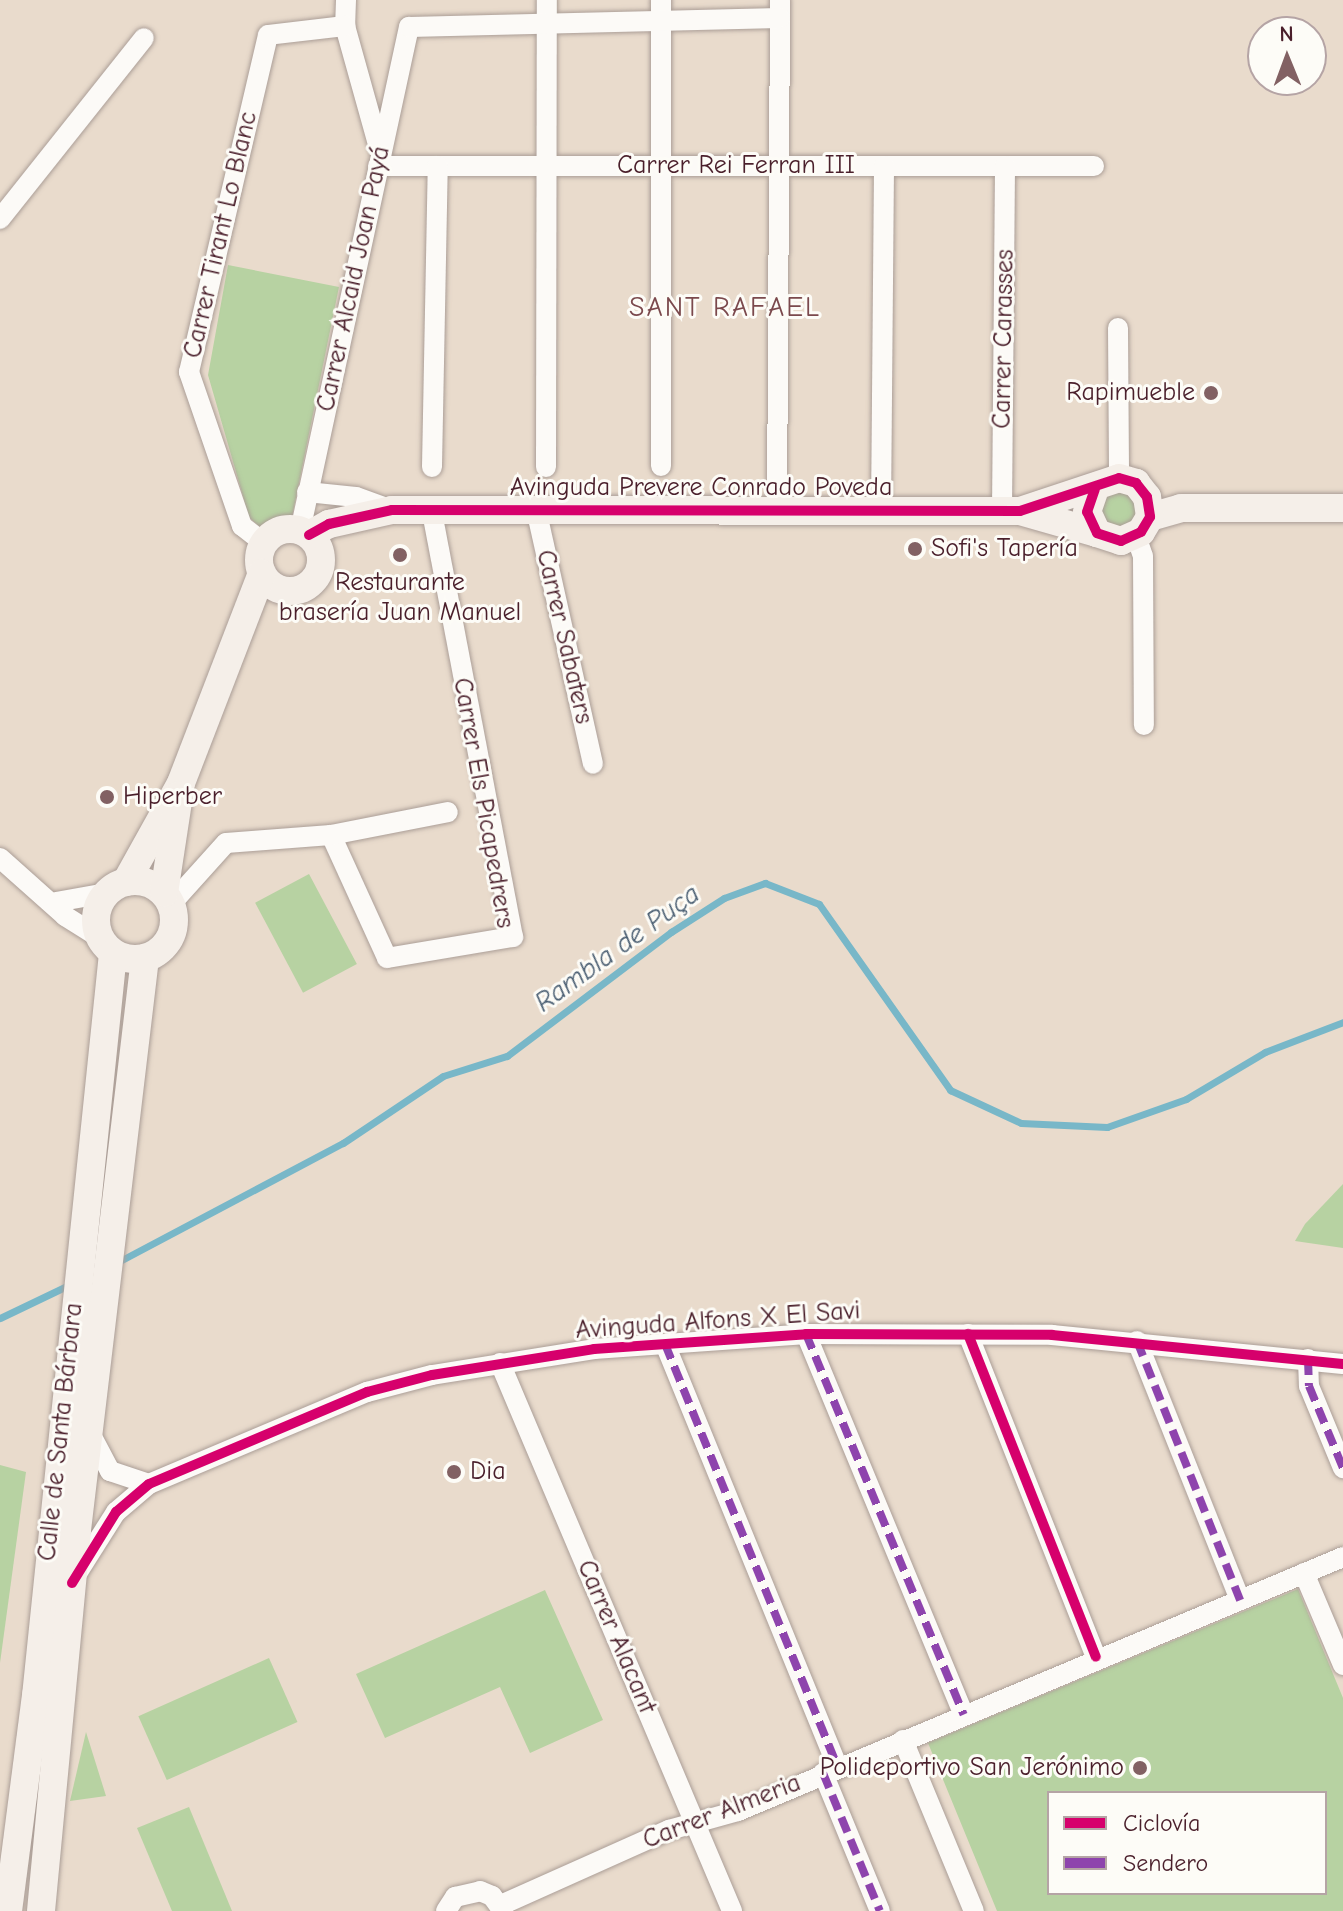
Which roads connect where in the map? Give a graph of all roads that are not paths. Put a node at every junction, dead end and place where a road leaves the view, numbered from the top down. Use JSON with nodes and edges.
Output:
{"nodes":[{"id":1,"x":346,"y":0,"type":"edge"},
{"id":2,"x":547,"y":0,"type":"edge"},
{"id":3,"x":780,"y":9,"type":"edge"},
{"id":4,"x":661,"y":10,"type":"edge"},
{"id":5,"x":547,"y":24,"type":"junction"},
{"id":6,"x":345,"y":26,"type":"junction"},
{"id":7,"x":144,"y":38,"type":"dead end"},
{"id":8,"x":380,"y":161,"type":"junction"},
{"id":9,"x":438,"y":166,"type":"junction"},
{"id":10,"x":547,"y":166,"type":"junction"},
{"id":11,"x":661,"y":166,"type":"junction"},
{"id":12,"x":779,"y":166,"type":"junction"},
{"id":13,"x":884,"y":166,"type":"junction"},
{"id":14,"x":1005,"y":166,"type":"junction"},
{"id":15,"x":1094,"y":166,"type":"dead end"},
{"id":16,"x":0,"y":219,"type":"edge"},
{"id":17,"x":1118,"y":328,"type":"dead end"},
{"id":18,"x":661,"y":466,"type":"dead end"},
{"id":19,"x":432,"y":467,"type":"dead end"},
{"id":20,"x":546,"y":467,"type":"dead end"},
{"id":21,"x":1107,"y":483,"type":"junction"},
{"id":22,"x":307,"y":492,"type":"junction"},
{"id":23,"x":1343,"y":508,"type":"edge"},
{"id":24,"x":431,"y":509,"type":"junction"},
{"id":25,"x":536,"y":509,"type":"junction"},
{"id":26,"x":777,"y":510,"type":"junction"},
{"id":27,"x":881,"y":511,"type":"junction"},
{"id":28,"x":1011,"y":511,"type":"junction"},
{"id":29,"x":381,"y":514,"type":"junction"},
{"id":30,"x":1144,"y":517,"type":"junction"},
{"id":31,"x":1097,"y":533,"type":"junction"},
{"id":32,"x":310,"y":541,"type":"junction"},
{"id":33,"x":264,"y":543,"type":"junction"},
{"id":34,"x":272,"y":581,"type":"junction"},
{"id":35,"x":1144,"y":725,"type":"dead end"},
{"id":36,"x":593,"y":764,"type":"dead end"},
{"id":37,"x":181,"y":783,"type":"junction"},
{"id":38,"x":448,"y":812,"type":"dead end"},
{"id":39,"x":331,"y":835,"type":"junction"},
{"id":40,"x":0,"y":858,"type":"edge"},
{"id":41,"x":116,"y":888,"type":"junction"},
{"id":42,"x":167,"y":898,"type":"junction"},
{"id":43,"x":56,"y":902,"type":"junction"},
{"id":44,"x":107,"y":945,"type":"junction"},
{"id":45,"x":145,"y":958,"type":"junction"},
{"id":46,"x":806,"y":1334,"type":"junction"},
{"id":47,"x":968,"y":1334,"type":"junction"},
{"id":48,"x":1137,"y":1341,"type":"junction"},
{"id":49,"x":665,"y":1344,"type":"junction"},
{"id":50,"x":1308,"y":1359,"type":"junction"},
{"id":51,"x":500,"y":1363,"type":"junction"},
{"id":52,"x":1343,"y":1364,"type":"edge"},
{"id":53,"x":91,"y":1435,"type":"junction"},
{"id":54,"x":1343,"y":1468,"type":"edge"},
{"id":55,"x":149,"y":1484,"type":"junction"},
{"id":56,"x":1343,"y":1557,"type":"edge"},
{"id":57,"x":1304,"y":1573,"type":"junction"},
{"id":58,"x":72,"y":1583,"type":"junction"},
{"id":59,"x":1240,"y":1600,"type":"junction"},
{"id":60,"x":1096,"y":1657,"type":"junction"},
{"id":61,"x":1343,"y":1665,"type":"edge"},
{"id":62,"x":964,"y":1715,"type":"junction"},
{"id":63,"x":903,"y":1740,"type":"junction"},
{"id":64,"x":830,"y":1770,"type":"junction"},
{"id":65,"x":692,"y":1821,"type":"junction"},
{"id":66,"x":45,"y":1878,"type":"junction"},
{"id":67,"x":502,"y":1908,"type":"edge"},
{"id":68,"x":8,"y":1911,"type":"edge"},
{"id":69,"x":41,"y":1911,"type":"edge"},
{"id":70,"x":56,"y":1911,"type":"edge"},
{"id":71,"x":446,"y":1911,"type":"edge"},
{"id":72,"x":732,"y":1911,"type":"edge"},
{"id":73,"x":880,"y":1911,"type":"edge"},
{"id":74,"x":974,"y":1911,"type":"edge"}],
"edges":[{"from":1,"to":6,"type":"street"},
{"from":2,"to":5,"type":"street"},
{"from":3,"to":4,"type":"street"},
{"from":3,"to":12,"type":"street"},
{"from":4,"to":5,"type":"street"},
{"from":4,"to":11,"type":"street"},
{"from":5,"to":8,"type":"street","name":"Carrer Alcaid Joan Payá"},
{"from":5,"to":10,"type":"street"},
{"from":6,"to":8,"type":"street"},
{"from":6,"to":33,"type":"street","name":"Carrer Tirant Lo Blanc"},
{"from":7,"to":16,"type":"street"},
{"from":8,"to":9,"type":"street","name":"Carrer Rei Ferran III"},
{"from":8,"to":22,"type":"street","name":"Carrer Alcaid Joan Payá"},
{"from":9,"to":10,"type":"street","name":"Carrer Rei Ferran III"},
{"from":9,"to":19,"type":"street"},
{"from":10,"to":11,"type":"street","name":"Carrer Rei Ferran III"},
{"from":10,"to":20,"type":"street"},
{"from":11,"to":12,"type":"street","name":"Carrer Rei Ferran III"},
{"from":11,"to":18,"type":"street"},
{"from":12,"to":13,"type":"street","name":"Carrer Rei Ferran III"},
{"from":12,"to":26,"type":"street"},
{"from":13,"to":14,"type":"street","name":"Carrer Rei Ferran III"},
{"from":13,"to":27,"type":"street"},
{"from":14,"to":15,"type":"street","name":"Carrer Rei Ferran III"},
{"from":14,"to":28,"type":"street","name":"Carrer Carasses"},
{"from":17,"to":21,"type":"street"},
{"from":21,"to":28,"type":"street","name":"Avinguda Prevere Conrado Poveda"},
{"from":21,"to":30,"type":"street"},
{"from":21,"to":31,"type":"street"},
{"from":22,"to":29,"type":"street","name":"Avinguda Prevere Conrado Poveda"},
{"from":22,"to":32,"type":"street","name":"Carrer Alcaid Joan Payá"},
{"from":23,"to":30,"type":"street"},
{"from":24,"to":25,"type":"street","name":"Avinguda Prevere Conrado Poveda"},
{"from":24,"to":29,"type":"street","name":"Avinguda Prevere Conrado Poveda"},
{"from":24,"to":39,"type":"street","name":"Carrer Els Picapedrers"},
{"from":25,"to":26,"type":"street","name":"Avinguda Prevere Conrado Poveda"},
{"from":25,"to":36,"type":"street","name":"Carrer Sabaters"},
{"from":26,"to":27,"type":"street","name":"Avinguda Prevere Conrado Poveda"},
{"from":27,"to":28,"type":"street","name":"Avinguda Prevere Conrado Poveda"},
{"from":28,"to":31,"type":"street","name":"Avinguda Prevere Conrado Poveda"},
{"from":29,"to":32,"type":"street"},
{"from":30,"to":31,"type":"street"},
{"from":30,"to":35,"type":"street"},
{"from":32,"to":33,"type":"street"},
{"from":32,"to":34,"type":"street"},
{"from":33,"to":34,"type":"street"},
{"from":34,"to":37,"type":"street"},
{"from":37,"to":41,"type":"street"},
{"from":37,"to":42,"type":"street"},
{"from":38,"to":39,"type":"street"},
{"from":39,"to":42,"type":"street"},
{"from":40,"to":43,"type":"street"},
{"from":41,"to":42,"type":"street"},
{"from":41,"to":43,"type":"street"},
{"from":41,"to":44,"type":"street"},
{"from":42,"to":45,"type":"street"},
{"from":43,"to":44,"type":"street"},
{"from":44,"to":45,"type":"street"},
{"from":44,"to":68,"type":"street","name":"Calle de Santa Bárbara"},
{"from":45,"to":53,"type":"street","name":"Calle de Santa Bárbara"},
{"from":46,"to":47,"type":"street","name":"Avinguda Alfons X El Savi"},
{"from":46,"to":49,"type":"street","name":"Avinguda Alfons X El Savi"},
{"from":46,"to":62,"type":"street"},
{"from":47,"to":48,"type":"street","name":"Avinguda Alfons X El Savi"},
{"from":47,"to":60,"type":"street"},
{"from":48,"to":50,"type":"street","name":"Avinguda Alfons X El Savi"},
{"from":48,"to":59,"type":"street"},
{"from":49,"to":51,"type":"street","name":"Avinguda Alfons X El Savi"},
{"from":49,"to":64,"type":"street"},
{"from":50,"to":52,"type":"street","name":"Avinguda Alfons X El Savi"},
{"from":50,"to":54,"type":"street"},
{"from":51,"to":55,"type":"street","name":"Avinguda Alfons X El Savi"},
{"from":51,"to":65,"type":"street","name":"Carrer Alacant"},
{"from":53,"to":55,"type":"street"},
{"from":53,"to":58,"type":"street","name":"Calle de Santa Bárbara"},
{"from":55,"to":58,"type":"street","name":"Avinguda Alfons X El Savi"},
{"from":56,"to":57,"type":"street","name":"Carrer Almeria"},
{"from":57,"to":59,"type":"street","name":"Carrer Almeria"},
{"from":57,"to":61,"type":"street"},
{"from":58,"to":66,"type":"street","name":"Calle de Santa Bárbara"},
{"from":59,"to":60,"type":"street","name":"Carrer Almeria"},
{"from":60,"to":62,"type":"street","name":"Carrer Almeria"},
{"from":62,"to":63,"type":"street","name":"Carrer Almeria"},
{"from":63,"to":64,"type":"street","name":"Carrer Almeria"},
{"from":63,"to":74,"type":"street"},
{"from":64,"to":65,"type":"street","name":"Carrer Almeria"},
{"from":64,"to":73,"type":"street"},
{"from":65,"to":67,"type":"street","name":"Carrer Almeria"},
{"from":65,"to":72,"type":"street","name":"Carrer Alacant"},
{"from":66,"to":69,"type":"street","name":"Calle de Santa Bárbara"},
{"from":66,"to":70,"type":"street"},
{"from":67,"to":71,"type":"street"}]}
